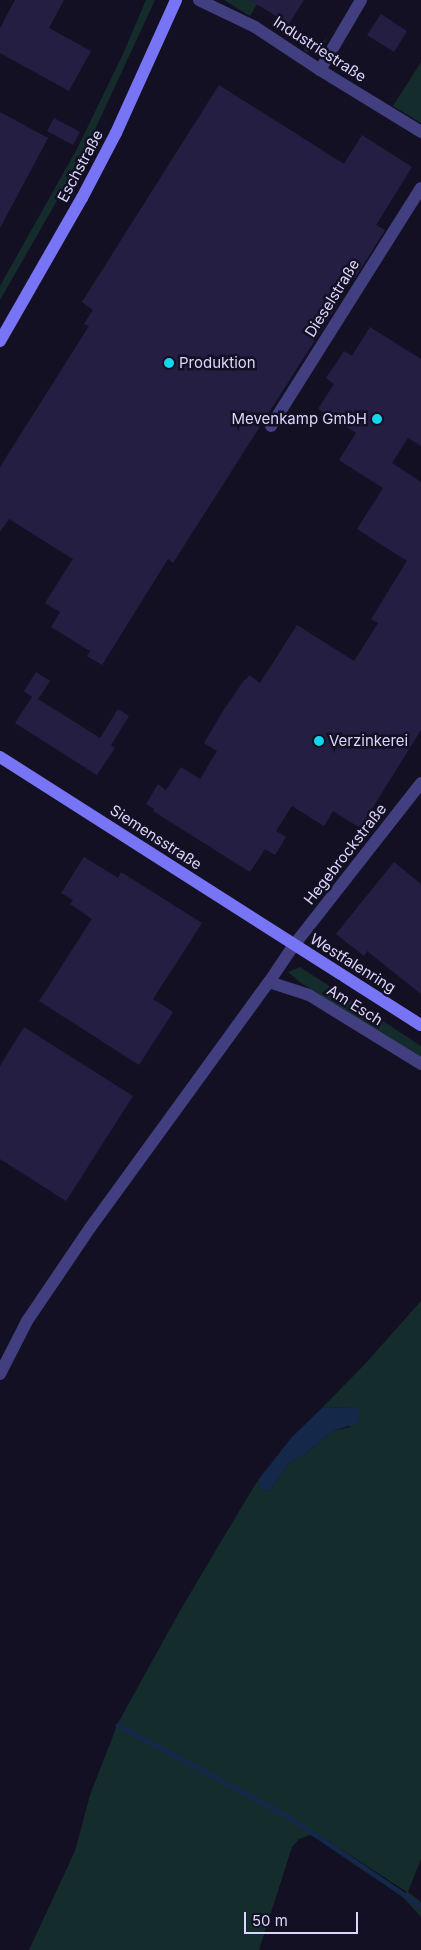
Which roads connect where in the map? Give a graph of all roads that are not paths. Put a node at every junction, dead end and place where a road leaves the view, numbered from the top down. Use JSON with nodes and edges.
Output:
{"nodes":[{"id":1,"x":176,"y":0,"type":"edge"},
{"id":2,"x":199,"y":0,"type":"edge"},
{"id":3,"x":361,"y":0,"type":"edge"},
{"id":4,"x":320,"y":70,"type":"junction"},
{"id":5,"x":421,"y":132,"type":"edge"},
{"id":6,"x":421,"y":188,"type":"edge"},
{"id":7,"x":0,"y":341,"type":"edge"},
{"id":8,"x":271,"y":426,"type":"dead end"},
{"id":9,"x":0,"y":757,"type":"edge"},
{"id":10,"x":421,"y":783,"type":"edge"},
{"id":11,"x":294,"y":945,"type":"junction"},
{"id":12,"x":269,"y":982,"type":"junction"},
{"id":13,"x":421,"y":1025,"type":"edge"},
{"id":14,"x":421,"y":1064,"type":"edge"},
{"id":15,"x":0,"y":1374,"type":"edge"}],
"edges":[{"from":1,"to":7,"type":"street","name":"Eschstraße"},
{"from":2,"to":4,"type":"street","name":"Industriestraße"},
{"from":3,"to":4,"type":"street"},
{"from":4,"to":5,"type":"street","name":"Industriestraße"},
{"from":6,"to":8,"type":"street","name":"Dieselstraße"},
{"from":9,"to":11,"type":"street","name":"Siemensstraße"},
{"from":10,"to":11,"type":"street","name":"Hegebrockstraße"},
{"from":11,"to":12,"type":"street","name":"Hegebrockstraße"},
{"from":11,"to":13,"type":"street","name":"Westfalenring"},
{"from":12,"to":14,"type":"street","name":"Am Esch"},
{"from":12,"to":15,"type":"street","name":"Hegebrockstraße"}]}
